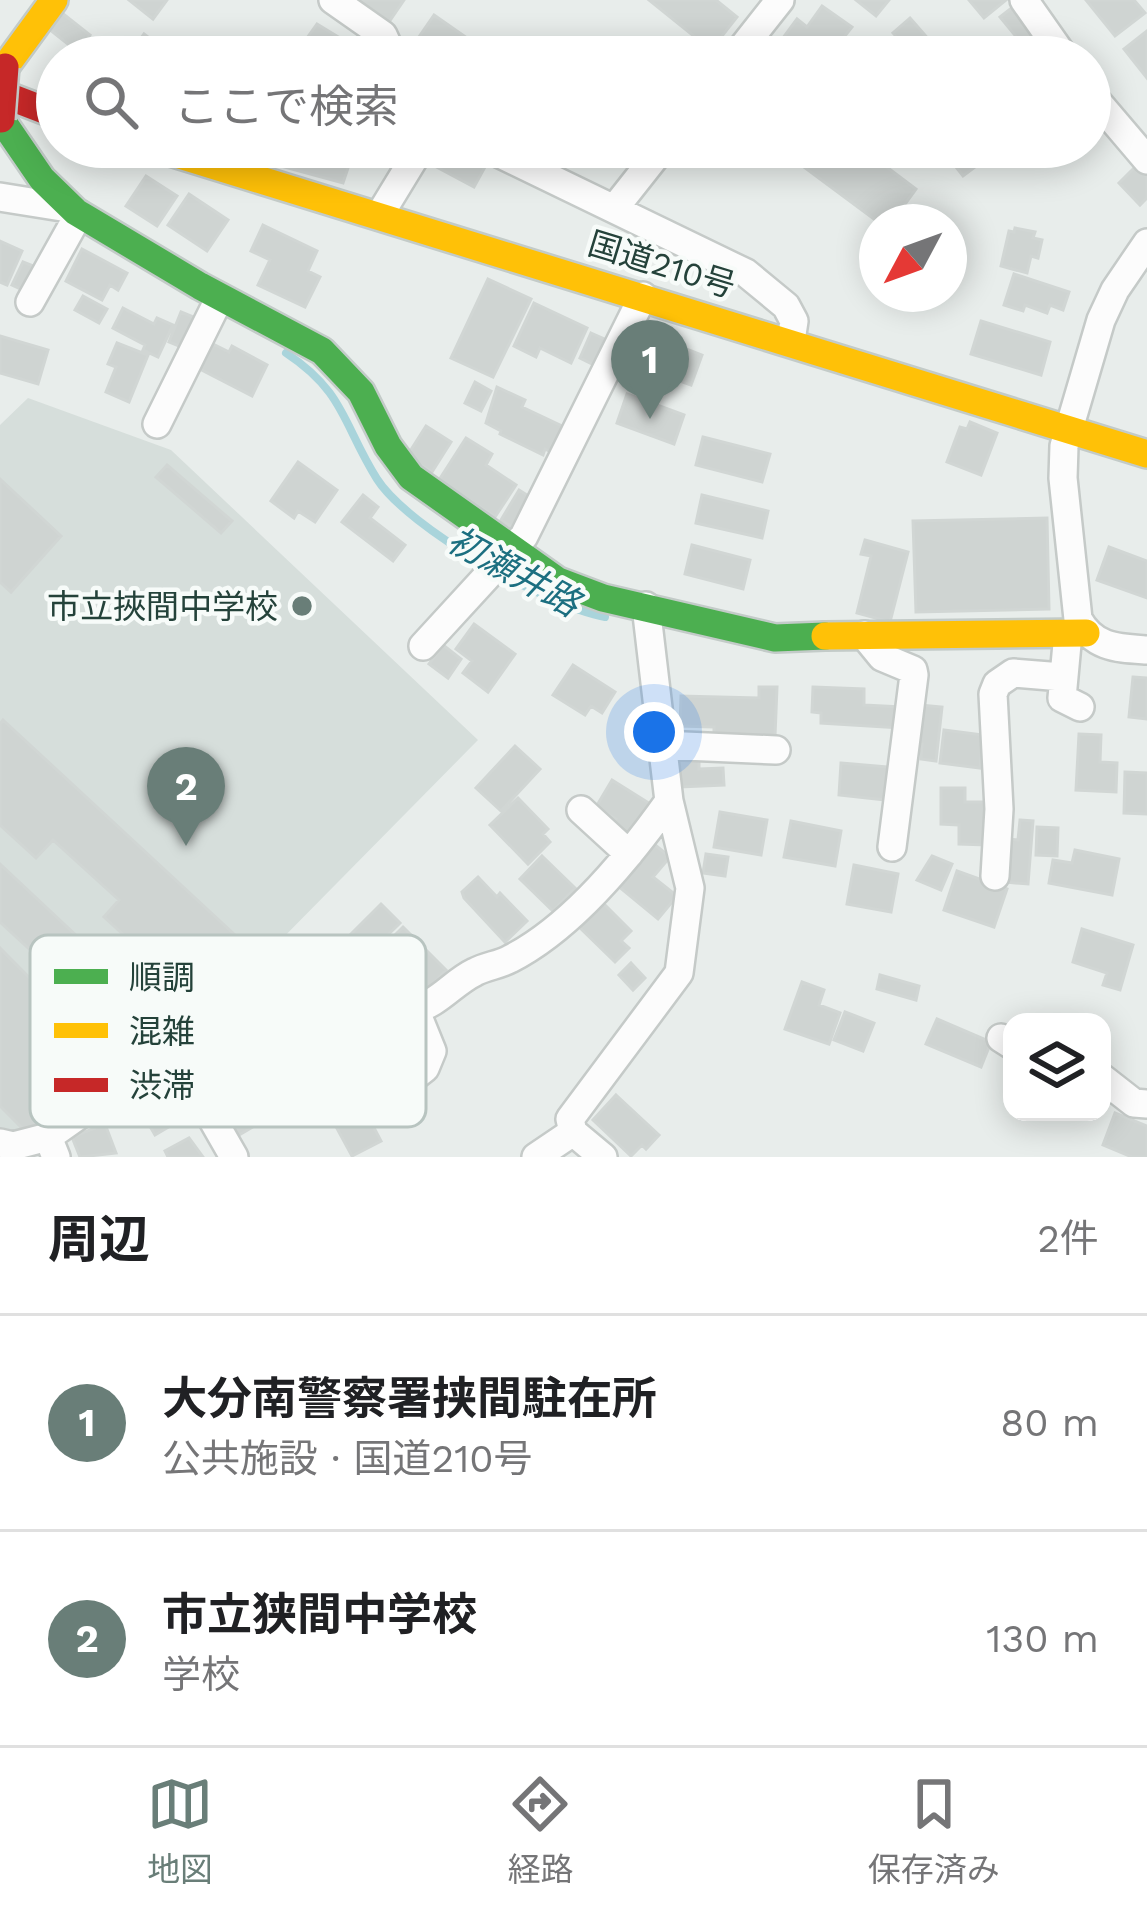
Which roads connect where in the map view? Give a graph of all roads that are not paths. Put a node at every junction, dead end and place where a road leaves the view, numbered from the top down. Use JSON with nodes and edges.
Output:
{"nodes":[{"id":1,"x":54,"y":0,"type":"edge"},
{"id":2,"x":334,"y":0,"type":"edge"},
{"id":3,"x":1024,"y":0,"type":"edge"},
{"id":4,"x":766,"y":5,"type":"edge"},
{"id":5,"x":384,"y":36,"type":"edge"},
{"id":6,"x":748,"y":36,"type":"edge"},
{"id":7,"x":1049,"y":36,"type":"edge"},
{"id":8,"x":3,"y":80,"type":"edge"},
{"id":9,"x":36,"y":101,"type":"edge"},
{"id":10,"x":1111,"y":118,"type":"edge"},
{"id":11,"x":1,"y":119,"type":"edge"},
{"id":12,"x":1147,"y":160,"type":"edge"},
{"id":13,"x":222,"y":168,"type":"edge"},
{"id":14,"x":409,"y":168,"type":"edge"},
{"id":15,"x":529,"y":168,"type":"edge"},
{"id":16,"x":646,"y":168,"type":"edge"},
{"id":17,"x":0,"y":197,"type":"edge"},
{"id":18,"x":614,"y":209,"type":"junction"},
{"id":19,"x":76,"y":212,"type":"junction"},
{"id":20,"x":379,"y":216,"type":"junction"},
{"id":21,"x":1147,"y":243,"type":"edge"},
{"id":22,"x":643,"y":296,"type":"junction"},
{"id":23,"x":220,"y":297,"type":"junction"},
{"id":24,"x":30,"y":302,"type":"dead end"},
{"id":25,"x":791,"y":341,"type":"junction"},
{"id":26,"x":157,"y":424,"type":"dead end"},
{"id":27,"x":1069,"y":428,"type":"junction"},
{"id":28,"x":1147,"y":454,"type":"edge"},
{"id":29,"x":514,"y":548,"type":"junction"},
{"id":30,"x":646,"y":606,"type":"junction"},
{"id":31,"x":1077,"y":633,"type":"junction"},
{"id":32,"x":864,"y":635,"type":"junction"},
{"id":33,"x":423,"y":646,"type":"dead end"},
{"id":34,"x":1147,"y":650,"type":"edge"},
{"id":35,"x":1062,"y":677,"type":"junction"},
{"id":36,"x":1080,"y":707,"type":"dead end"},
{"id":37,"x":662,"y":745,"type":"junction"},
{"id":38,"x":776,"y":750,"type":"dead end"},
{"id":39,"x":670,"y":802,"type":"junction"},
{"id":40,"x":581,"y":810,"type":"dead end"},
{"id":41,"x":892,"y":847,"type":"dead end"},
{"id":42,"x":629,"y":854,"type":"junction"},
{"id":43,"x":995,"y":876,"type":"dead end"},
{"id":44,"x":426,"y":1006,"type":"edge"},
{"id":45,"x":426,"y":1036,"type":"edge"},
{"id":46,"x":426,"y":1066,"type":"edge"},
{"id":47,"x":1111,"y":1085,"type":"edge"},
{"id":48,"x":1147,"y":1104,"type":"edge"},
{"id":49,"x":75,"y":1127,"type":"edge"},
{"id":50,"x":217,"y":1127,"type":"edge"},
{"id":51,"x":573,"y":1132,"type":"junction"},
{"id":52,"x":0,"y":1143,"type":"edge"},
{"id":53,"x":52,"y":1147,"type":"edge"},
{"id":54,"x":234,"y":1157,"type":"edge"},
{"id":55,"x":536,"y":1157,"type":"edge"},
{"id":56,"x":603,"y":1157,"type":"edge"}],
"edges":[{"from":1,"to":8,"type":"main road"},
{"from":2,"to":5,"type":"street"},
{"from":3,"to":7,"type":"street"},
{"from":4,"to":6,"type":"street"},
{"from":8,"to":9,"type":"main road"},
{"from":8,"to":11,"type":"main road","bridge":true},
{"from":10,"to":12,"type":"street"},
{"from":11,"to":19,"type":"main road"},
{"from":13,"to":20,"type":"main road","name":"国道210号"},
{"from":14,"to":20,"type":"street"},
{"from":15,"to":18,"type":"street"},
{"from":16,"to":18,"type":"street"},
{"from":17,"to":19,"type":"street"},
{"from":18,"to":25,"type":"street"},
{"from":19,"to":23,"type":"main road"},
{"from":19,"to":24,"type":"street"},
{"from":20,"to":22,"type":"main road","name":"国道210号"},
{"from":21,"to":27,"type":"street"},
{"from":22,"to":25,"type":"main road","name":"国道210号"},
{"from":22,"to":29,"type":"street"},
{"from":23,"to":26,"type":"street"},
{"from":23,"to":29,"type":"main road"},
{"from":25,"to":27,"type":"main road","name":"国道210号"},
{"from":27,"to":28,"type":"main road","name":"国道210号"},
{"from":27,"to":31,"type":"street"},
{"from":29,"to":30,"type":"main road"},
{"from":29,"to":33,"type":"street"},
{"from":30,"to":32,"type":"main road"},
{"from":30,"to":37,"type":"street"},
{"from":31,"to":32,"type":"main road"},
{"from":31,"to":34,"type":"street"},
{"from":31,"to":35,"type":"street"},
{"from":32,"to":41,"type":"street"},
{"from":35,"to":36,"type":"street"},
{"from":35,"to":43,"type":"street"},
{"from":37,"to":38,"type":"street"},
{"from":37,"to":39,"type":"street"},
{"from":39,"to":42,"type":"street"},
{"from":39,"to":51,"type":"street"},
{"from":40,"to":42,"type":"street"},
{"from":42,"to":44,"type":"street"},
{"from":45,"to":46,"type":"street"},
{"from":47,"to":48,"type":"street"},
{"from":49,"to":53,"type":"street"},
{"from":50,"to":54,"type":"street"},
{"from":51,"to":55,"type":"street"},
{"from":51,"to":56,"type":"street"},
{"from":52,"to":53,"type":"street"}]}
